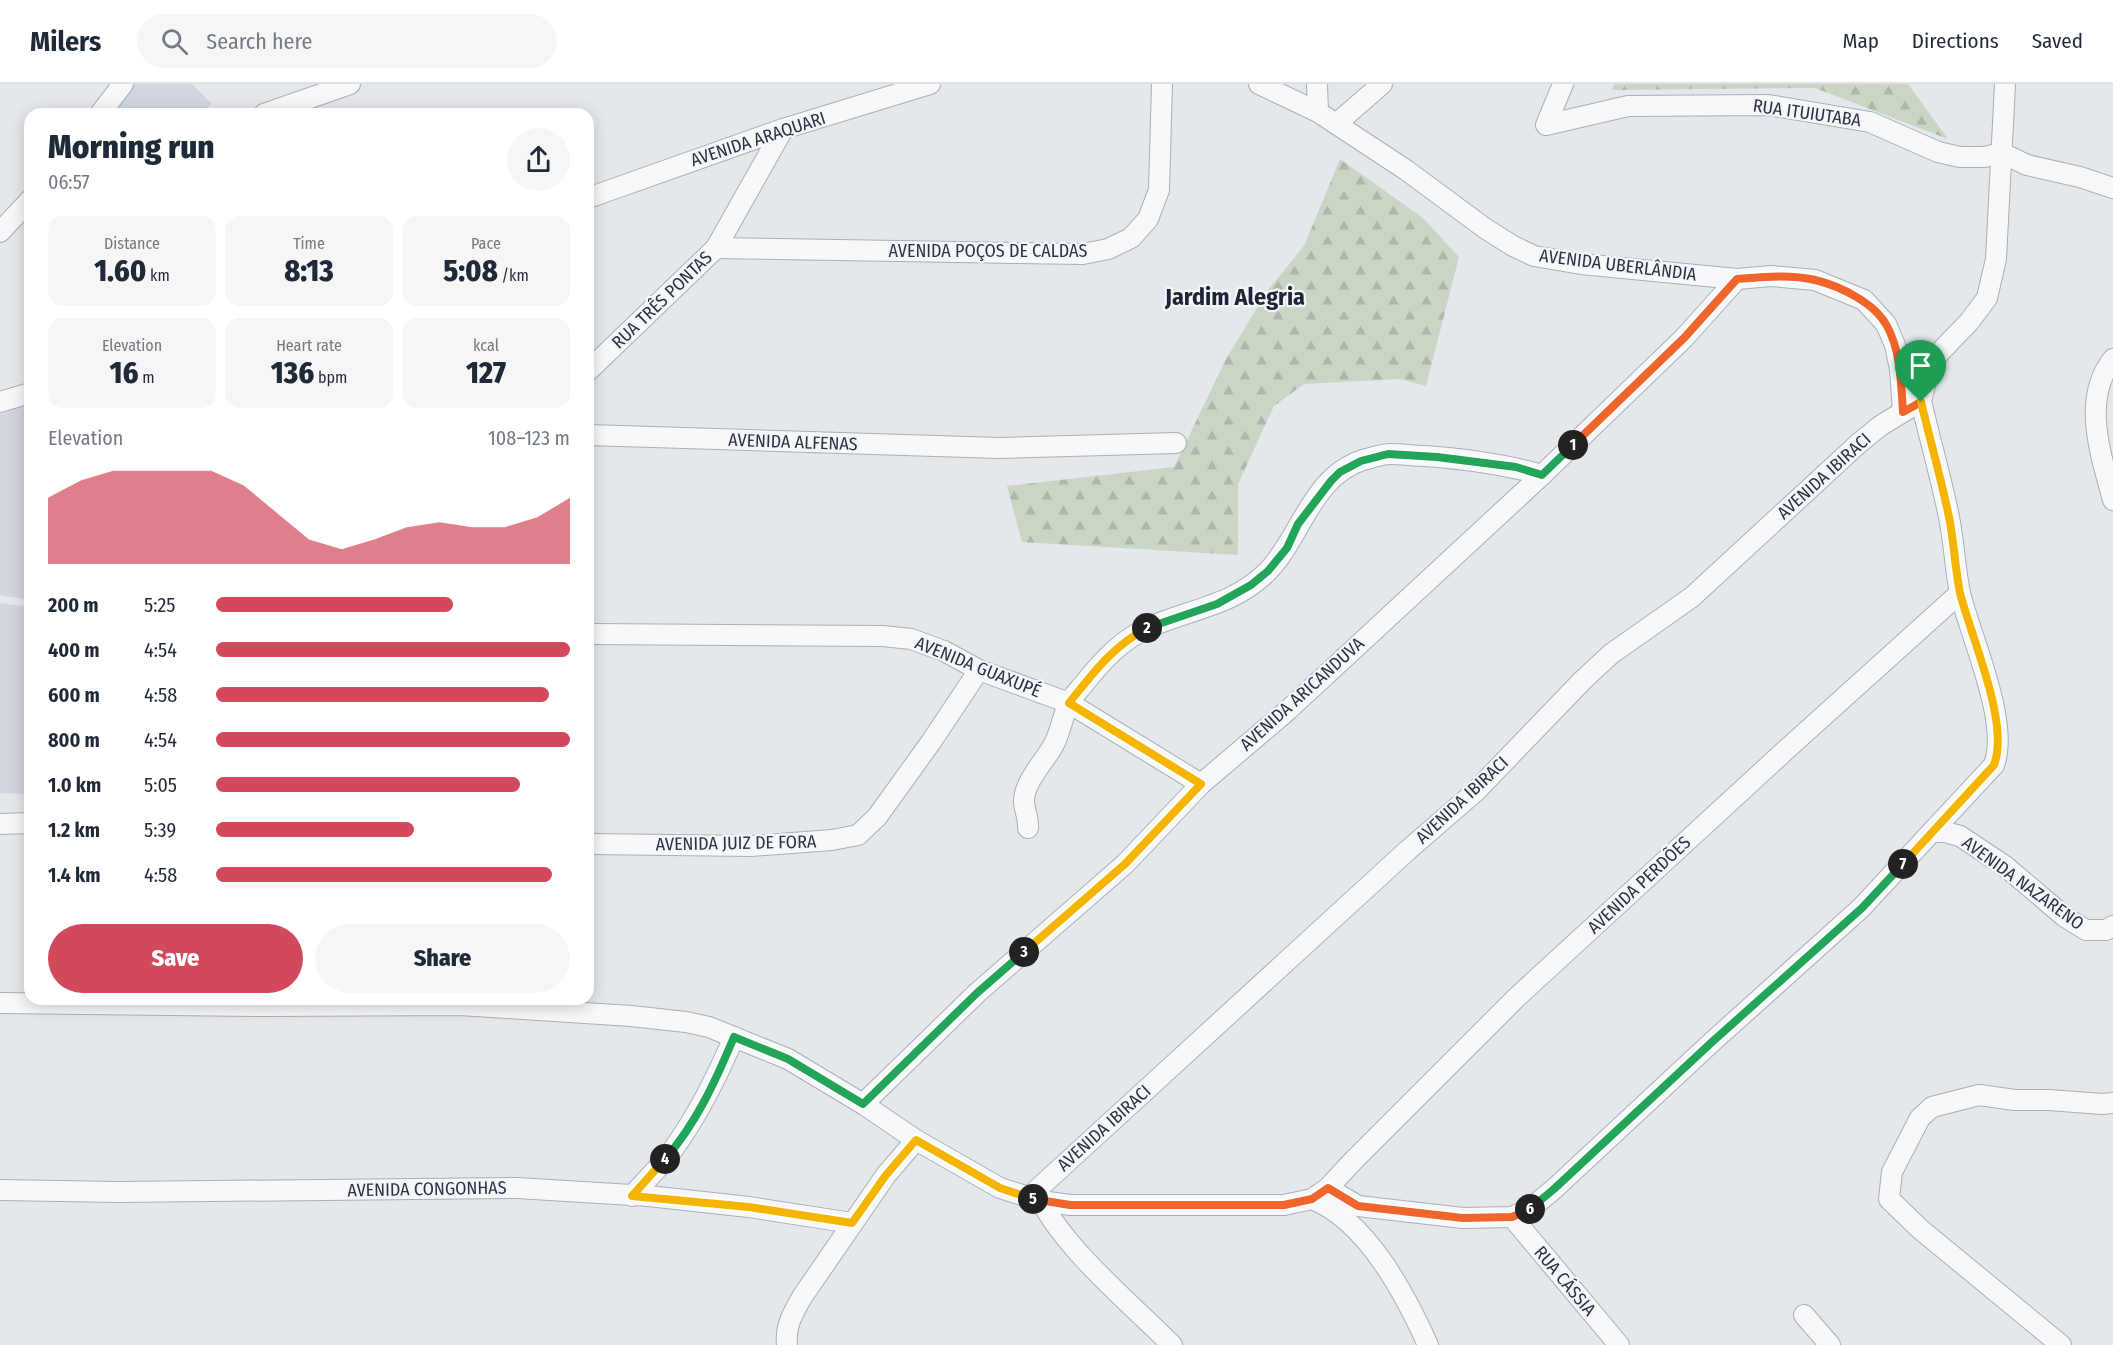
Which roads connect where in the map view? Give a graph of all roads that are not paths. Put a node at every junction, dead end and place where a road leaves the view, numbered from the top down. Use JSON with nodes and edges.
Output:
{"nodes":[{"id":1,"x":123,"y":84,"type":"edge"},
{"id":2,"x":350,"y":84,"type":"edge"},
{"id":3,"x":930,"y":84,"type":"edge"},
{"id":4,"x":1162,"y":84,"type":"edge"},
{"id":5,"x":1259,"y":84,"type":"edge"},
{"id":6,"x":1317,"y":84,"type":"edge"},
{"id":7,"x":1382,"y":84,"type":"edge"},
{"id":8,"x":1563,"y":84,"type":"edge"},
{"id":9,"x":2005,"y":84,"type":"edge"},
{"id":10,"x":105,"y":108,"type":"edge"},
{"id":11,"x":281,"y":108,"type":"edge"},
{"id":12,"x":1318,"y":112,"type":"junction"},
{"id":13,"x":1336,"y":124,"type":"junction"},
{"id":14,"x":783,"y":129,"type":"junction"},
{"id":15,"x":2002,"y":153,"type":"junction"},
{"id":16,"x":2113,"y":188,"type":"edge"},
{"id":17,"x":594,"y":196,"type":"edge"},
{"id":18,"x":24,"y":206,"type":"edge"},
{"id":19,"x":0,"y":232,"type":"edge"},
{"id":20,"x":716,"y":248,"type":"junction"},
{"id":21,"x":1737,"y":279,"type":"junction"},
{"id":22,"x":2113,"y":359,"type":"edge"},
{"id":23,"x":594,"y":365,"type":"edge"},
{"id":24,"x":24,"y":395,"type":"edge"},
{"id":25,"x":0,"y":402,"type":"edge"},
{"id":26,"x":1921,"y":402,"type":"junction"},
{"id":27,"x":1903,"y":412,"type":"junction"},
{"id":28,"x":594,"y":435,"type":"edge"},
{"id":29,"x":1176,"y":443,"type":"dead end"},
{"id":30,"x":1542,"y":475,"type":"junction"},
{"id":31,"x":2112,"y":491,"type":"edge"},
{"id":32,"x":1960,"y":593,"type":"junction"},
{"id":33,"x":594,"y":634,"type":"edge"},
{"id":34,"x":979,"y":670,"type":"junction"},
{"id":35,"x":1069,"y":703,"type":"junction"},
{"id":36,"x":1201,"y":784,"type":"junction"},
{"id":37,"x":24,"y":823,"type":"edge"},
{"id":38,"x":0,"y":824,"type":"edge"},
{"id":39,"x":1028,"y":828,"type":"dead end"},
{"id":40,"x":1932,"y":832,"type":"junction"},
{"id":41,"x":594,"y":844,"type":"edge"},
{"id":42,"x":2113,"y":926,"type":"edge"},
{"id":43,"x":0,"y":1003,"type":"edge"},
{"id":44,"x":24,"y":1003,"type":"edge"},
{"id":45,"x":191,"y":1005,"type":"edge"},
{"id":46,"x":460,"y":1005,"type":"edge"},
{"id":47,"x":460,"y":1005,"type":"edge"},
{"id":48,"x":734,"y":1037,"type":"junction"},
{"id":49,"x":2113,"y":1103,"type":"edge"},
{"id":50,"x":863,"y":1104,"type":"junction"},
{"id":51,"x":916,"y":1140,"type":"junction"},
{"id":52,"x":0,"y":1190,"type":"edge"},
{"id":53,"x":1320,"y":1194,"type":"junction"},
{"id":54,"x":632,"y":1196,"type":"junction"},
{"id":55,"x":1035,"y":1199,"type":"junction"},
{"id":56,"x":1512,"y":1217,"type":"junction"},
{"id":57,"x":852,"y":1223,"type":"junction"},
{"id":58,"x":1804,"y":1315,"type":"dead end"},
{"id":59,"x":787,"y":1345,"type":"edge"},
{"id":60,"x":1172,"y":1345,"type":"edge"},
{"id":61,"x":1428,"y":1345,"type":"edge"},
{"id":62,"x":1619,"y":1345,"type":"edge"},
{"id":63,"x":1830,"y":1345,"type":"edge"},
{"id":64,"x":2061,"y":1345,"type":"edge"}],
"edges":[{"from":1,"to":10,"type":"street"},
{"from":2,"to":11,"type":"street"},
{"from":3,"to":14,"type":"street","name":"AVENIDA ARAQUARI"},
{"from":4,"to":20,"type":"street","name":"AVENIDA POÇOS DE CALDAS"},
{"from":5,"to":12,"type":"street","name":"AVENIDA UBERLÂNDIA"},
{"from":6,"to":12,"type":"street"},
{"from":7,"to":13,"type":"street"},
{"from":8,"to":15,"type":"street","name":"RUA ITUIUTABA"},
{"from":9,"to":15,"type":"street"},
{"from":12,"to":13,"type":"street","name":"AVENIDA UBERLÂNDIA"},
{"from":13,"to":21,"type":"street","name":"AVENIDA UBERLÂNDIA"},
{"from":14,"to":17,"type":"street","name":"AVENIDA ARAQUARI"},
{"from":14,"to":20,"type":"street","name":"RUA TRÊS PONTAS"},
{"from":15,"to":16,"type":"street"},
{"from":15,"to":26,"type":"street"},
{"from":18,"to":19,"type":"street"},
{"from":20,"to":23,"type":"street","name":"RUA TRÊS PONTAS"},
{"from":21,"to":27,"type":"street","name":"AVENIDA UBERLÂNDIA"},
{"from":21,"to":30,"type":"street","name":"AVENIDA ARICANDUVA"},
{"from":22,"to":31,"type":"street"},
{"from":24,"to":25,"type":"street"},
{"from":26,"to":27,"type":"street","name":"AVENIDA IBIRACI"},
{"from":26,"to":32,"type":"street"},
{"from":27,"to":55,"type":"street","name":"AVENIDA IBIRACI"},
{"from":28,"to":29,"type":"street","name":"AVENIDA ALFENAS"},
{"from":30,"to":35,"type":"street"},
{"from":30,"to":36,"type":"street","name":"AVENIDA ARICANDUVA"},
{"from":32,"to":40,"type":"street"},
{"from":32,"to":53,"type":"street","name":"AVENIDA PERDÕES"},
{"from":33,"to":34,"type":"street","name":"AVENIDA GUAXUPÉ"},
{"from":34,"to":35,"type":"street","name":"AVENIDA GUAXUPÉ"},
{"from":34,"to":41,"type":"street","name":"AVENIDA JUIZ DE FORA"},
{"from":35,"to":36,"type":"street","name":"AVENIDA GUAXUPÉ"},
{"from":35,"to":39,"type":"street"},
{"from":36,"to":50,"type":"street","name":"AVENIDA ARICANDUVA"},
{"from":37,"to":38,"type":"street"},
{"from":40,"to":42,"type":"street","name":"AVENIDA NAZARENO"},
{"from":40,"to":56,"type":"street"},
{"from":43,"to":44,"type":"street"},
{"from":45,"to":46,"type":"street"},
{"from":47,"to":48,"type":"street"},
{"from":48,"to":50,"type":"street"},
{"from":48,"to":54,"type":"street"},
{"from":49,"to":64,"type":"street"},
{"from":50,"to":51,"type":"street"},
{"from":51,"to":55,"type":"street"},
{"from":51,"to":57,"type":"street"},
{"from":52,"to":54,"type":"street","name":"AVENIDA CONGONHAS"},
{"from":53,"to":55,"type":"street"},
{"from":53,"to":56,"type":"street"},
{"from":53,"to":61,"type":"street"},
{"from":54,"to":57,"type":"street","name":"AVENIDA CONGONHAS"},
{"from":55,"to":60,"type":"street"},
{"from":56,"to":62,"type":"street","name":"RUA CÁSSIA"},
{"from":57,"to":59,"type":"street"},
{"from":58,"to":63,"type":"street"}]}
